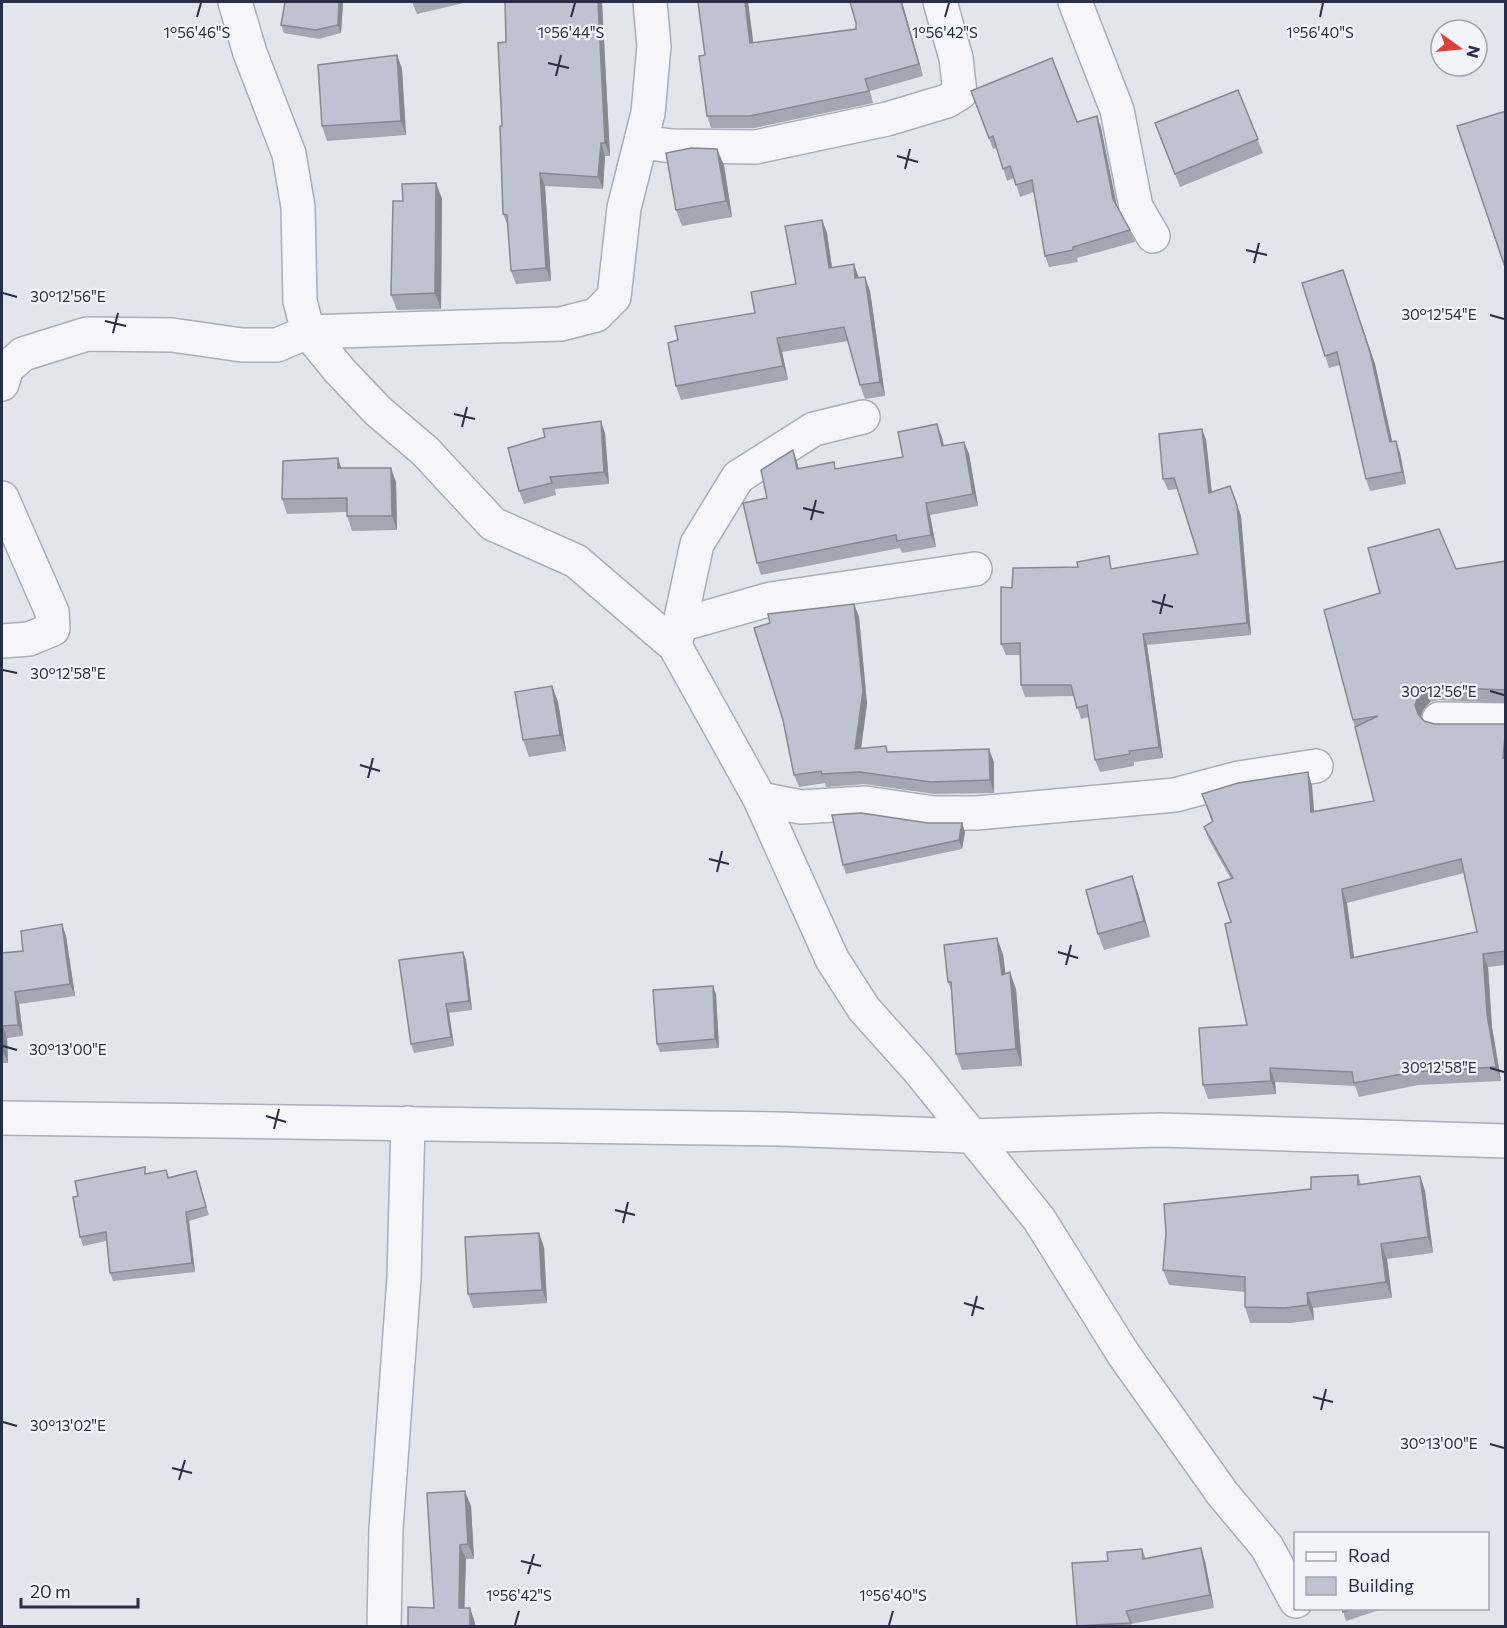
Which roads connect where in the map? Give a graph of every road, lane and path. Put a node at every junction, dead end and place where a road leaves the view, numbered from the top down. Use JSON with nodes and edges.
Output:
{"nodes":[{"id":1,"x":235,"y":2,"type":"edge"},
{"id":2,"x":650,"y":2,"type":"edge"},
{"id":3,"x":940,"y":2,"type":"edge"},
{"id":4,"x":1075,"y":2,"type":"edge"},
{"id":5,"x":641,"y":142,"type":"junction"},
{"id":6,"x":1153,"y":236,"type":"dead end"},
{"id":7,"x":308,"y":332,"type":"junction"},
{"id":8,"x":2,"y":384,"type":"edge"},
{"id":9,"x":863,"y":417,"type":"dead end"},
{"id":10,"x":2,"y":498,"type":"edge"},
{"id":11,"x":975,"y":569,"type":"dead end"},
{"id":12,"x":677,"y":635,"type":"junction"},
{"id":13,"x":2,"y":641,"type":"edge"},
{"id":14,"x":1439,"y":719,"type":"dead end"},
{"id":15,"x":1506,"y":720,"type":"edge"},
{"id":16,"x":1316,"y":766,"type":"dead end"},
{"id":17,"x":760,"y":799,"type":"junction"},
{"id":18,"x":2,"y":1118,"type":"edge"},
{"id":19,"x":408,"y":1123,"type":"junction"},
{"id":20,"x":970,"y":1136,"type":"junction"},
{"id":21,"x":1506,"y":1141,"type":"edge"},
{"id":22,"x":1294,"y":1597,"type":"edge"},
{"id":23,"x":1299,"y":1610,"type":"edge"},
{"id":24,"x":384,"y":1626,"type":"edge"},
{"id":25,"x":1303,"y":1626,"type":"edge"}],
"edges":[{"from":1,"to":7,"type":"street"},
{"from":2,"to":5,"type":"street"},
{"from":3,"to":5,"type":"street"},
{"from":4,"to":6,"type":"street"},
{"from":5,"to":7,"type":"street"},
{"from":7,"to":8,"type":"street"},
{"from":7,"to":12,"type":"street"},
{"from":9,"to":12,"type":"street"},
{"from":10,"to":13,"type":"street"},
{"from":11,"to":12,"type":"street"},
{"from":12,"to":17,"type":"street"},
{"from":14,"to":15,"type":"street"},
{"from":16,"to":17,"type":"street"},
{"from":17,"to":20,"type":"street"},
{"from":18,"to":19,"type":"street"},
{"from":19,"to":20,"type":"street"},
{"from":19,"to":24,"type":"street"},
{"from":20,"to":21,"type":"street"},
{"from":20,"to":22,"type":"street"},
{"from":23,"to":25,"type":"street"}]}
